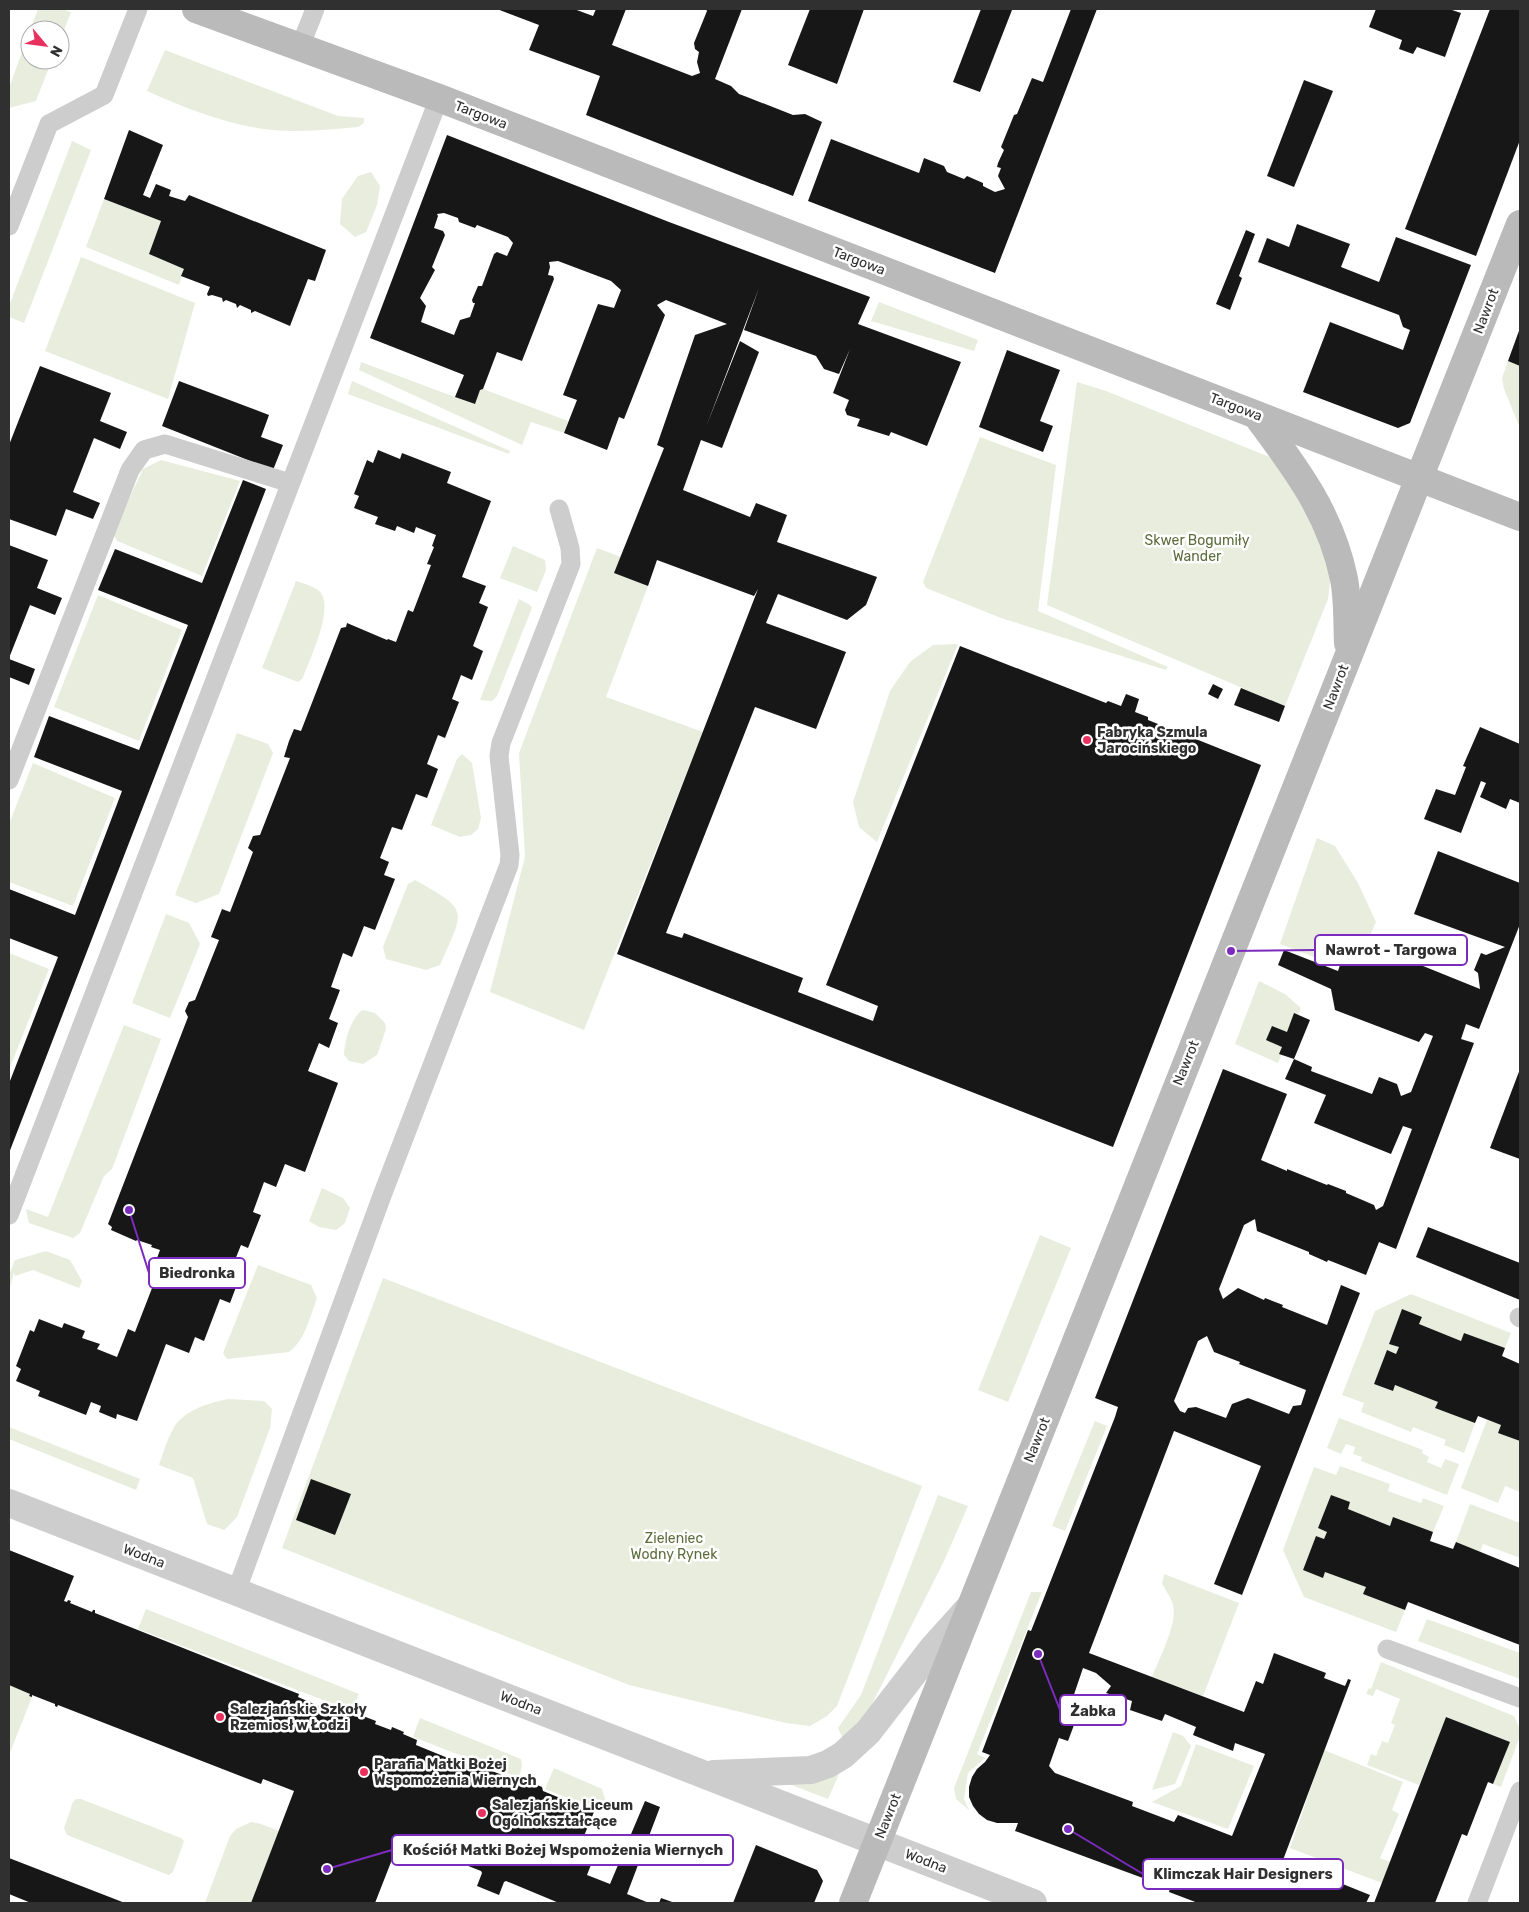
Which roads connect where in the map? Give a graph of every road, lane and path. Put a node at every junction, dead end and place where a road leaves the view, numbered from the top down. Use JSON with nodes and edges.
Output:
{"nodes":[{"id":1,"x":138,"y":9,"type":"edge"},
{"id":2,"x":196,"y":9,"type":"edge"},
{"id":3,"x":315,"y":9,"type":"edge"},
{"id":4,"x":300,"y":48,"type":"junction"},
{"id":5,"x":439,"y":98,"type":"junction"},
{"id":6,"x":1520,"y":224,"type":"edge"},
{"id":7,"x":9,"y":226,"type":"edge"},
{"id":8,"x":1256,"y":414,"type":"junction"},
{"id":9,"x":1420,"y":479,"type":"junction"},
{"id":10,"x":290,"y":483,"type":"junction"},
{"id":11,"x":559,"y":509,"type":"dead end"},
{"id":12,"x":1520,"y":517,"type":"edge"},
{"id":13,"x":1348,"y":654,"type":"junction"},
{"id":14,"x":9,"y":780,"type":"edge"},
{"id":15,"x":9,"y":1215,"type":"edge"},
{"id":16,"x":9,"y":1503,"type":"edge"},
{"id":17,"x":236,"y":1592,"type":"junction"},
{"id":18,"x":972,"y":1605,"type":"junction"},
{"id":19,"x":1387,"y":1649,"type":"dead end"},
{"id":20,"x":1520,"y":1698,"type":"edge"},
{"id":21,"x":703,"y":1774,"type":"junction"},
{"id":22,"x":1520,"y":1791,"type":"edge"},
{"id":23,"x":878,"y":1843,"type":"junction"},
{"id":24,"x":853,"y":1903,"type":"edge"},
{"id":25,"x":1033,"y":1903,"type":"edge"},
{"id":26,"x":1477,"y":1903,"type":"edge"}],
"edges":[{"from":1,"to":7,"type":"lane"},
{"from":2,"to":4,"type":"street","name":"Targowa"},
{"from":3,"to":4,"type":"lane"},
{"from":4,"to":5,"type":"street","name":"Targowa"},
{"from":5,"to":8,"type":"street","name":"Targowa"},
{"from":5,"to":10,"type":"lane"},
{"from":6,"to":9,"type":"street","name":"Nawrot"},
{"from":8,"to":9,"type":"street","name":"Targowa"},
{"from":8,"to":13,"type":"street"},
{"from":9,"to":12,"type":"street","name":"Targowa"},
{"from":9,"to":13,"type":"street","name":"Nawrot"},
{"from":10,"to":14,"type":"lane"},
{"from":10,"to":15,"type":"lane"},
{"from":11,"to":17,"type":"lane"},
{"from":13,"to":18,"type":"street","name":"Nawrot"},
{"from":16,"to":17,"type":"street","name":"Wodna"},
{"from":17,"to":21,"type":"street","name":"Wodna"},
{"from":18,"to":21,"type":"street"},
{"from":18,"to":23,"type":"street","name":"Nawrot"},
{"from":19,"to":20,"type":"lane"},
{"from":21,"to":23,"type":"street","name":"Wodna"},
{"from":22,"to":26,"type":"lane"},
{"from":23,"to":24,"type":"street","name":"Nawrot"},
{"from":23,"to":25,"type":"street","name":"Wodna"}]}
